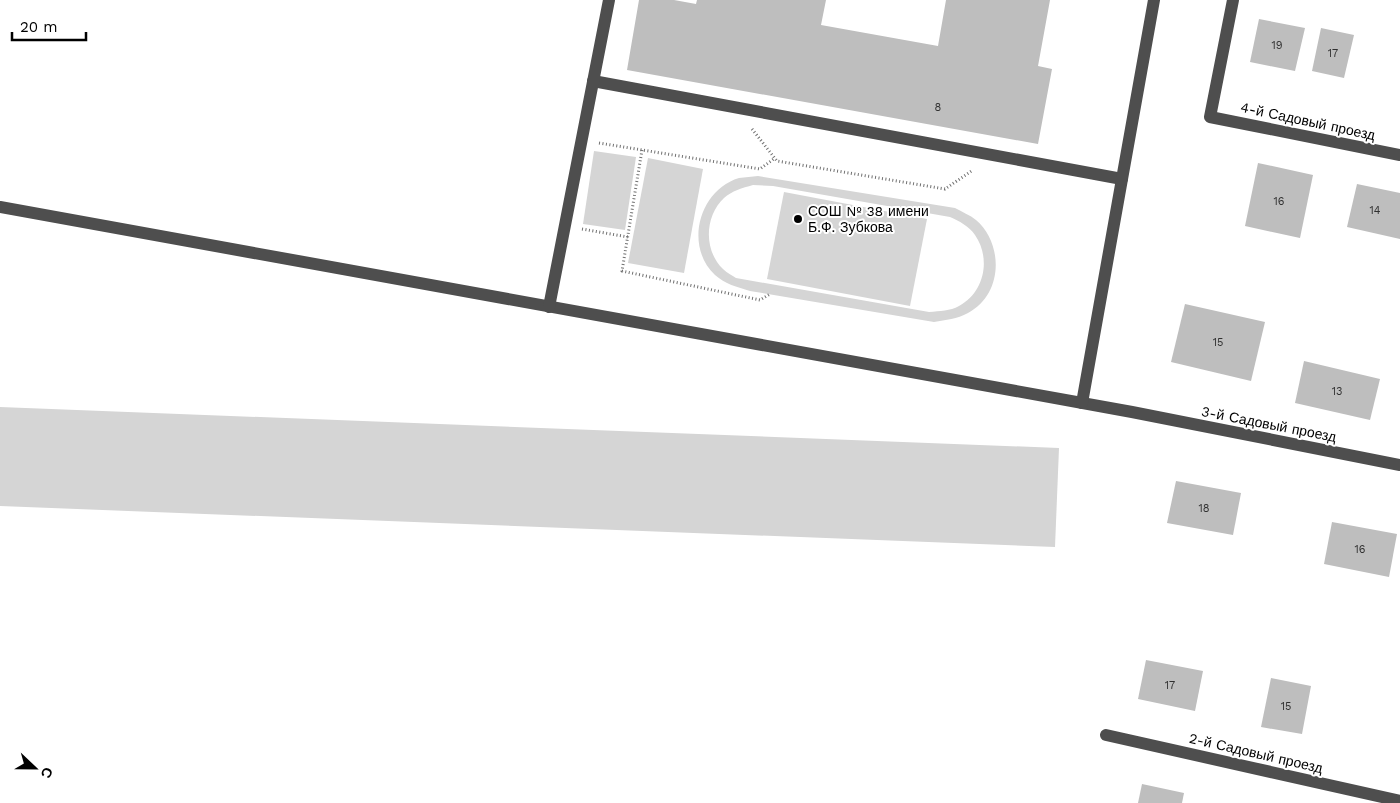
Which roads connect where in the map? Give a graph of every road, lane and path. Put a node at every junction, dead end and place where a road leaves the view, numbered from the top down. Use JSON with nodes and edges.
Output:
{"nodes":[{"id":1,"x":608,"y":0,"type":"edge"},
{"id":2,"x":1154,"y":0,"type":"edge"},
{"id":3,"x":1233,"y":0,"type":"edge"},
{"id":4,"x":593,"y":81,"type":"junction"},
{"id":5,"x":735,"y":108,"type":"junction"},
{"id":6,"x":582,"y":140,"type":"junction"},
{"id":7,"x":642,"y":150,"type":"junction"},
{"id":8,"x":995,"y":155,"type":"junction"},
{"id":9,"x":1400,"y":155,"type":"edge"},
{"id":10,"x":775,"y":158,"type":"junction"},
{"id":11,"x":1122,"y":179,"type":"junction"},
{"id":12,"x":0,"y":207,"type":"edge"},
{"id":13,"x":565,"y":227,"type":"junction"},
{"id":14,"x":628,"y":237,"type":"junction"},
{"id":15,"x":770,"y":294,"type":"dead end"},
{"id":16,"x":549,"y":307,"type":"junction"},
{"id":17,"x":1082,"y":403,"type":"junction"},
{"id":18,"x":1400,"y":465,"type":"edge"},
{"id":19,"x":1106,"y":735,"type":"dead end"},
{"id":20,"x":1400,"y":801,"type":"edge"}],
"edges":[{"from":1,"to":4,"type":"street"},
{"from":2,"to":11,"type":"street"},
{"from":3,"to":9,"type":"street","name":"4-й Садовый проезд"},
{"from":4,"to":5,"type":"street"},
{"from":4,"to":6,"type":"street"},
{"from":5,"to":8,"type":"street"},
{"from":5,"to":10,"type":"path"},
{"from":6,"to":7,"type":"path"},
{"from":6,"to":13,"type":"street"},
{"from":7,"to":10,"type":"path"},
{"from":7,"to":14,"type":"path"},
{"from":8,"to":10,"type":"path"},
{"from":8,"to":11,"type":"street"},
{"from":11,"to":17,"type":"street"},
{"from":12,"to":16,"type":"street","name":"3-й Садовый проезд"},
{"from":13,"to":14,"type":"path"},
{"from":13,"to":16,"type":"street"},
{"from":14,"to":15,"type":"path"},
{"from":16,"to":17,"type":"street","name":"3-й Садовый проезд"},
{"from":17,"to":18,"type":"street","name":"3-й Садовый проезд"},
{"from":19,"to":20,"type":"street","name":"2-й Садовый проезд"}]}
